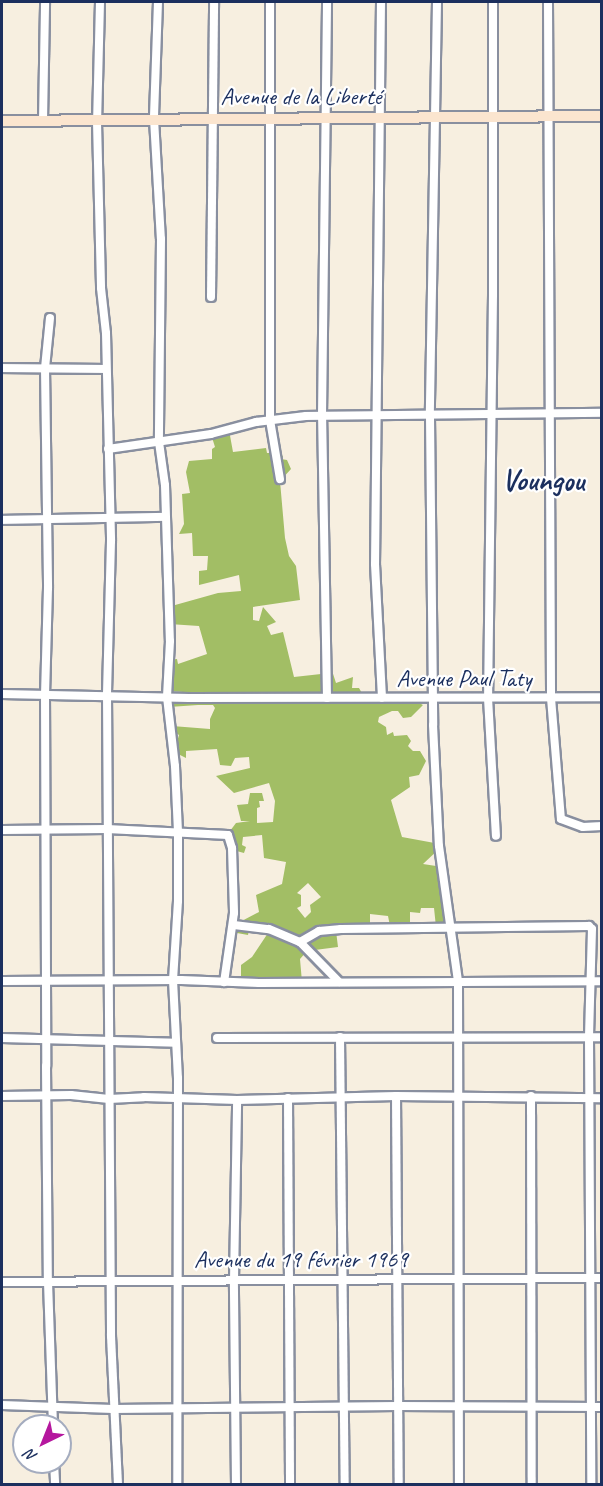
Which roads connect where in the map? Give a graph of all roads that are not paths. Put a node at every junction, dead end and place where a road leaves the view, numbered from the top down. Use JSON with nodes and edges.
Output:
{"nodes":[{"id":1,"x":45,"y":2,"type":"edge"},
{"id":2,"x":100,"y":2,"type":"edge"},
{"id":3,"x":158,"y":2,"type":"edge"},
{"id":4,"x":214,"y":2,"type":"edge"},
{"id":5,"x":270,"y":2,"type":"edge"},
{"id":6,"x":327,"y":2,"type":"edge"},
{"id":7,"x":381,"y":2,"type":"edge"},
{"id":8,"x":437,"y":2,"type":"edge"},
{"id":9,"x":493,"y":2,"type":"edge"},
{"id":10,"x":548,"y":2,"type":"edge"},
{"id":11,"x":493,"y":116,"type":"junction"},
{"id":12,"x":602,"y":116,"type":"edge"},
{"id":13,"x":326,"y":117,"type":"junction"},
{"id":14,"x":378,"y":117,"type":"junction"},
{"id":15,"x":436,"y":117,"type":"junction"},
{"id":16,"x":550,"y":117,"type":"junction"},
{"id":17,"x":214,"y":118,"type":"junction"},
{"id":18,"x":269,"y":118,"type":"junction"},
{"id":19,"x":154,"y":120,"type":"junction"},
{"id":20,"x":2,"y":121,"type":"edge"},
{"id":21,"x":43,"y":122,"type":"junction"},
{"id":22,"x":97,"y":122,"type":"junction"},
{"id":23,"x":211,"y":297,"type":"dead end"},
{"id":24,"x":50,"y":318,"type":"dead end"},
{"id":25,"x":2,"y":368,"type":"edge"},
{"id":26,"x":45,"y":368,"type":"junction"},
{"id":27,"x":105,"y":369,"type":"junction"},
{"id":28,"x":602,"y":413,"type":"edge"},
{"id":29,"x":550,"y":414,"type":"junction"},
{"id":30,"x":322,"y":415,"type":"junction"},
{"id":31,"x":377,"y":416,"type":"junction"},
{"id":32,"x":492,"y":416,"type":"junction"},
{"id":33,"x":430,"y":417,"type":"junction"},
{"id":34,"x":270,"y":420,"type":"junction"},
{"id":35,"x":159,"y":441,"type":"junction"},
{"id":36,"x":108,"y":449,"type":"junction"},
{"id":37,"x":280,"y":479,"type":"dead end"},
{"id":38,"x":165,"y":517,"type":"junction"},
{"id":39,"x":47,"y":519,"type":"junction"},
{"id":40,"x":110,"y":519,"type":"junction"},
{"id":41,"x":2,"y":520,"type":"edge"},
{"id":42,"x":45,"y":693,"type":"junction"},
{"id":43,"x":2,"y":694,"type":"edge"},
{"id":44,"x":106,"y":694,"type":"junction"},
{"id":45,"x":167,"y":697,"type":"junction"},
{"id":46,"x":602,"y":697,"type":"edge"},
{"id":47,"x":327,"y":698,"type":"junction"},
{"id":48,"x":382,"y":698,"type":"junction"},
{"id":49,"x":434,"y":698,"type":"junction"},
{"id":50,"x":488,"y":698,"type":"junction"},
{"id":51,"x":551,"y":698,"type":"junction"},
{"id":52,"x":602,"y":826,"type":"edge"},
{"id":53,"x":47,"y":829,"type":"junction"},
{"id":54,"x":107,"y":829,"type":"junction"},
{"id":55,"x":2,"y":831,"type":"edge"},
{"id":56,"x":178,"y":833,"type":"junction"},
{"id":57,"x":496,"y":836,"type":"dead end"},
{"id":58,"x":234,"y":925,"type":"junction"},
{"id":59,"x":452,"y":927,"type":"junction"},
{"id":60,"x":300,"y":942,"type":"junction"},
{"id":61,"x":47,"y":980,"type":"junction"},
{"id":62,"x":173,"y":980,"type":"junction"},
{"id":63,"x":2,"y":981,"type":"edge"},
{"id":64,"x":109,"y":981,"type":"junction"},
{"id":65,"x":458,"y":981,"type":"junction"},
{"id":66,"x":602,"y":981,"type":"edge"},
{"id":67,"x":224,"y":982,"type":"junction"},
{"id":68,"x":339,"y":982,"type":"junction"},
{"id":69,"x":590,"y":982,"type":"junction"},
{"id":70,"x":457,"y":1035,"type":"junction"},
{"id":71,"x":340,"y":1037,"type":"junction"},
{"id":72,"x":589,"y":1037,"type":"junction"},
{"id":73,"x":602,"y":1037,"type":"edge"},
{"id":74,"x":2,"y":1038,"type":"edge"},
{"id":75,"x":46,"y":1038,"type":"junction"},
{"id":76,"x":217,"y":1038,"type":"dead end"},
{"id":77,"x":109,"y":1040,"type":"junction"},
{"id":78,"x":176,"y":1043,"type":"junction"},
{"id":79,"x":46,"y":1095,"type":"junction"},
{"id":80,"x":2,"y":1096,"type":"edge"},
{"id":81,"x":396,"y":1096,"type":"junction"},
{"id":82,"x":531,"y":1096,"type":"junction"},
{"id":83,"x":341,"y":1097,"type":"junction"},
{"id":84,"x":457,"y":1097,"type":"junction"},
{"id":85,"x":288,"y":1098,"type":"junction"},
{"id":86,"x":590,"y":1098,"type":"junction"},
{"id":87,"x":602,"y":1098,"type":"edge"},
{"id":88,"x":109,"y":1099,"type":"junction"},
{"id":89,"x":177,"y":1100,"type":"junction"},
{"id":90,"x":237,"y":1100,"type":"junction"},
{"id":91,"x":590,"y":1277,"type":"junction"},
{"id":92,"x":460,"y":1278,"type":"junction"},
{"id":93,"x":602,"y":1278,"type":"edge"},
{"id":94,"x":533,"y":1279,"type":"junction"},
{"id":95,"x":176,"y":1280,"type":"junction"},
{"id":96,"x":234,"y":1280,"type":"junction"},
{"id":97,"x":287,"y":1280,"type":"junction"},
{"id":98,"x":398,"y":1280,"type":"junction"},
{"id":99,"x":111,"y":1281,"type":"junction"},
{"id":100,"x":343,"y":1281,"type":"junction"},
{"id":101,"x":2,"y":1282,"type":"edge"},
{"id":102,"x":48,"y":1282,"type":"junction"},
{"id":103,"x":2,"y":1405,"type":"edge"},
{"id":104,"x":533,"y":1405,"type":"junction"},
{"id":105,"x":289,"y":1406,"type":"junction"},
{"id":106,"x":398,"y":1406,"type":"junction"},
{"id":107,"x":459,"y":1406,"type":"junction"},
{"id":108,"x":177,"y":1407,"type":"junction"},
{"id":109,"x":345,"y":1407,"type":"junction"},
{"id":110,"x":590,"y":1407,"type":"junction"},
{"id":111,"x":602,"y":1407,"type":"edge"},
{"id":112,"x":53,"y":1408,"type":"junction"},
{"id":113,"x":237,"y":1408,"type":"junction"},
{"id":114,"x":113,"y":1409,"type":"junction"},
{"id":115,"x":53,"y":1414,"type":"edge"},
{"id":116,"x":118,"y":1485,"type":"edge"},
{"id":117,"x":177,"y":1485,"type":"edge"},
{"id":118,"x":236,"y":1485,"type":"edge"},
{"id":119,"x":290,"y":1485,"type":"edge"},
{"id":120,"x":345,"y":1485,"type":"edge"},
{"id":121,"x":399,"y":1485,"type":"edge"},
{"id":122,"x":459,"y":1485,"type":"edge"},
{"id":123,"x":532,"y":1485,"type":"edge"},
{"id":124,"x":591,"y":1485,"type":"edge"}],
"edges":[{"from":1,"to":21,"type":"street"},
{"from":2,"to":22,"type":"street"},
{"from":3,"to":19,"type":"street"},
{"from":4,"to":17,"type":"street"},
{"from":5,"to":18,"type":"street"},
{"from":6,"to":13,"type":"street"},
{"from":7,"to":14,"type":"street"},
{"from":8,"to":15,"type":"street"},
{"from":9,"to":11,"type":"street"},
{"from":10,"to":16,"type":"street"},
{"from":11,"to":15,"type":"street","name":"Avenue de la Liberté"},
{"from":11,"to":16,"type":"street","name":"Avenue de la Liberté"},
{"from":11,"to":32,"type":"street"},
{"from":12,"to":16,"type":"street","name":"Avenue de la Liberté"},
{"from":13,"to":14,"type":"street","name":"Avenue de la Liberté"},
{"from":13,"to":18,"type":"street","name":"Avenue de la Liberté"},
{"from":13,"to":30,"type":"street"},
{"from":14,"to":15,"type":"street","name":"Avenue de la Liberté"},
{"from":14,"to":31,"type":"street"},
{"from":15,"to":33,"type":"street"},
{"from":16,"to":29,"type":"street"},
{"from":17,"to":18,"type":"street","name":"Avenue de la Liberté"},
{"from":17,"to":19,"type":"street","name":"Avenue de la Liberté"},
{"from":17,"to":23,"type":"street"},
{"from":18,"to":34,"type":"street"},
{"from":19,"to":22,"type":"street","name":"Avenue de la Liberté"},
{"from":19,"to":35,"type":"street"},
{"from":20,"to":21,"type":"street","name":"Avenue de la Liberté"},
{"from":21,"to":22,"type":"street","name":"Avenue de la Liberté"},
{"from":22,"to":27,"type":"street"},
{"from":24,"to":26,"type":"street"},
{"from":25,"to":26,"type":"street"},
{"from":26,"to":27,"type":"street"},
{"from":26,"to":39,"type":"street"},
{"from":27,"to":36,"type":"street"},
{"from":28,"to":29,"type":"street"},
{"from":29,"to":32,"type":"street"},
{"from":29,"to":51,"type":"street"},
{"from":30,"to":31,"type":"street"},
{"from":30,"to":34,"type":"street"},
{"from":30,"to":47,"type":"street"},
{"from":31,"to":33,"type":"street"},
{"from":31,"to":48,"type":"street"},
{"from":32,"to":33,"type":"street"},
{"from":32,"to":50,"type":"street"},
{"from":33,"to":49,"type":"street"},
{"from":34,"to":35,"type":"street"},
{"from":34,"to":37,"type":"street"},
{"from":35,"to":36,"type":"street"},
{"from":35,"to":38,"type":"street"},
{"from":36,"to":40,"type":"street"},
{"from":38,"to":40,"type":"street"},
{"from":38,"to":45,"type":"street"},
{"from":39,"to":40,"type":"street"},
{"from":39,"to":41,"type":"street"},
{"from":39,"to":42,"type":"street"},
{"from":40,"to":44,"type":"street"},
{"from":42,"to":43,"type":"street","name":"Avenue Paul Taty"},
{"from":42,"to":44,"type":"street","name":"Avenue Paul Taty"},
{"from":42,"to":53,"type":"street"},
{"from":44,"to":45,"type":"street","name":"Avenue Paul Taty"},
{"from":44,"to":54,"type":"street"},
{"from":45,"to":47,"type":"street","name":"Avenue Paul Taty"},
{"from":45,"to":56,"type":"street"},
{"from":46,"to":51,"type":"street","name":"Avenue Paul Taty"},
{"from":47,"to":48,"type":"street","name":"Avenue Paul Taty"},
{"from":48,"to":49,"type":"street","name":"Avenue Paul Taty"},
{"from":49,"to":50,"type":"street","name":"Avenue Paul Taty"},
{"from":49,"to":59,"type":"street"},
{"from":50,"to":51,"type":"street","name":"Avenue Paul Taty"},
{"from":50,"to":57,"type":"street"},
{"from":51,"to":52,"type":"street"},
{"from":53,"to":54,"type":"street"},
{"from":53,"to":55,"type":"street"},
{"from":53,"to":61,"type":"street"},
{"from":54,"to":56,"type":"street"},
{"from":54,"to":64,"type":"street"},
{"from":56,"to":58,"type":"street"},
{"from":56,"to":62,"type":"street"},
{"from":58,"to":60,"type":"street"},
{"from":58,"to":67,"type":"street"},
{"from":59,"to":60,"type":"street"},
{"from":59,"to":65,"type":"street"},
{"from":59,"to":69,"type":"street"},
{"from":60,"to":68,"type":"street"},
{"from":61,"to":63,"type":"street"},
{"from":61,"to":64,"type":"street"},
{"from":61,"to":75,"type":"street"},
{"from":62,"to":64,"type":"street"},
{"from":62,"to":67,"type":"street"},
{"from":62,"to":78,"type":"street"},
{"from":64,"to":77,"type":"street"},
{"from":65,"to":68,"type":"street"},
{"from":65,"to":69,"type":"street"},
{"from":65,"to":70,"type":"street"},
{"from":66,"to":69,"type":"street"},
{"from":67,"to":68,"type":"street"},
{"from":69,"to":72,"type":"street"},
{"from":70,"to":71,"type":"street"},
{"from":70,"to":72,"type":"street"},
{"from":70,"to":84,"type":"street"},
{"from":71,"to":76,"type":"street"},
{"from":71,"to":83,"type":"street"},
{"from":72,"to":73,"type":"street"},
{"from":72,"to":86,"type":"street"},
{"from":74,"to":75,"type":"street"},
{"from":75,"to":77,"type":"street"},
{"from":75,"to":79,"type":"street"},
{"from":77,"to":78,"type":"street"},
{"from":77,"to":88,"type":"street"},
{"from":78,"to":89,"type":"street"},
{"from":79,"to":80,"type":"street"},
{"from":79,"to":88,"type":"street"},
{"from":79,"to":102,"type":"street"},
{"from":81,"to":83,"type":"street"},
{"from":81,"to":84,"type":"street"},
{"from":81,"to":98,"type":"street"},
{"from":82,"to":84,"type":"street"},
{"from":82,"to":86,"type":"street"},
{"from":82,"to":94,"type":"street"},
{"from":83,"to":85,"type":"street"},
{"from":83,"to":100,"type":"street"},
{"from":84,"to":92,"type":"street"},
{"from":85,"to":90,"type":"street"},
{"from":85,"to":97,"type":"street"},
{"from":86,"to":87,"type":"street"},
{"from":86,"to":91,"type":"street"},
{"from":88,"to":89,"type":"street"},
{"from":88,"to":99,"type":"street"},
{"from":89,"to":90,"type":"street"},
{"from":89,"to":95,"type":"street"},
{"from":90,"to":96,"type":"street"},
{"from":91,"to":93,"type":"street","name":"Avenue du 19 février 1969"},
{"from":91,"to":94,"type":"street","name":"Avenue du 19 février 1969"},
{"from":91,"to":110,"type":"street"},
{"from":92,"to":94,"type":"street","name":"Avenue du 19 février 1969"},
{"from":92,"to":98,"type":"street","name":"Avenue du 19 février 1969"},
{"from":92,"to":107,"type":"street"},
{"from":94,"to":104,"type":"street"},
{"from":95,"to":96,"type":"street","name":"Avenue du 19 février 1969"},
{"from":95,"to":99,"type":"street","name":"Avenue du 19 février 1969"},
{"from":95,"to":108,"type":"street"},
{"from":96,"to":97,"type":"street","name":"Avenue du 19 février 1969"},
{"from":96,"to":113,"type":"street"},
{"from":97,"to":100,"type":"street","name":"Avenue du 19 février 1969"},
{"from":97,"to":105,"type":"street"},
{"from":98,"to":100,"type":"street","name":"Avenue du 19 février 1969"},
{"from":98,"to":106,"type":"street"},
{"from":99,"to":102,"type":"street","name":"Avenue du 19 février 1969"},
{"from":99,"to":114,"type":"street"},
{"from":100,"to":109,"type":"street"},
{"from":101,"to":102,"type":"street","name":"Avenue du 19 février 1969"},
{"from":102,"to":112,"type":"street"},
{"from":103,"to":112,"type":"street"},
{"from":104,"to":107,"type":"street"},
{"from":104,"to":110,"type":"street"},
{"from":104,"to":123,"type":"street"},
{"from":105,"to":109,"type":"street"},
{"from":105,"to":113,"type":"street"},
{"from":105,"to":119,"type":"street"},
{"from":106,"to":107,"type":"street"},
{"from":106,"to":109,"type":"street"},
{"from":106,"to":121,"type":"street"},
{"from":107,"to":122,"type":"street"},
{"from":108,"to":113,"type":"street"},
{"from":108,"to":114,"type":"street"},
{"from":108,"to":117,"type":"street"},
{"from":109,"to":120,"type":"street"},
{"from":110,"to":111,"type":"street"},
{"from":110,"to":124,"type":"street"},
{"from":112,"to":114,"type":"street"},
{"from":112,"to":115,"type":"street"},
{"from":113,"to":118,"type":"street"},
{"from":114,"to":116,"type":"street"}]}
